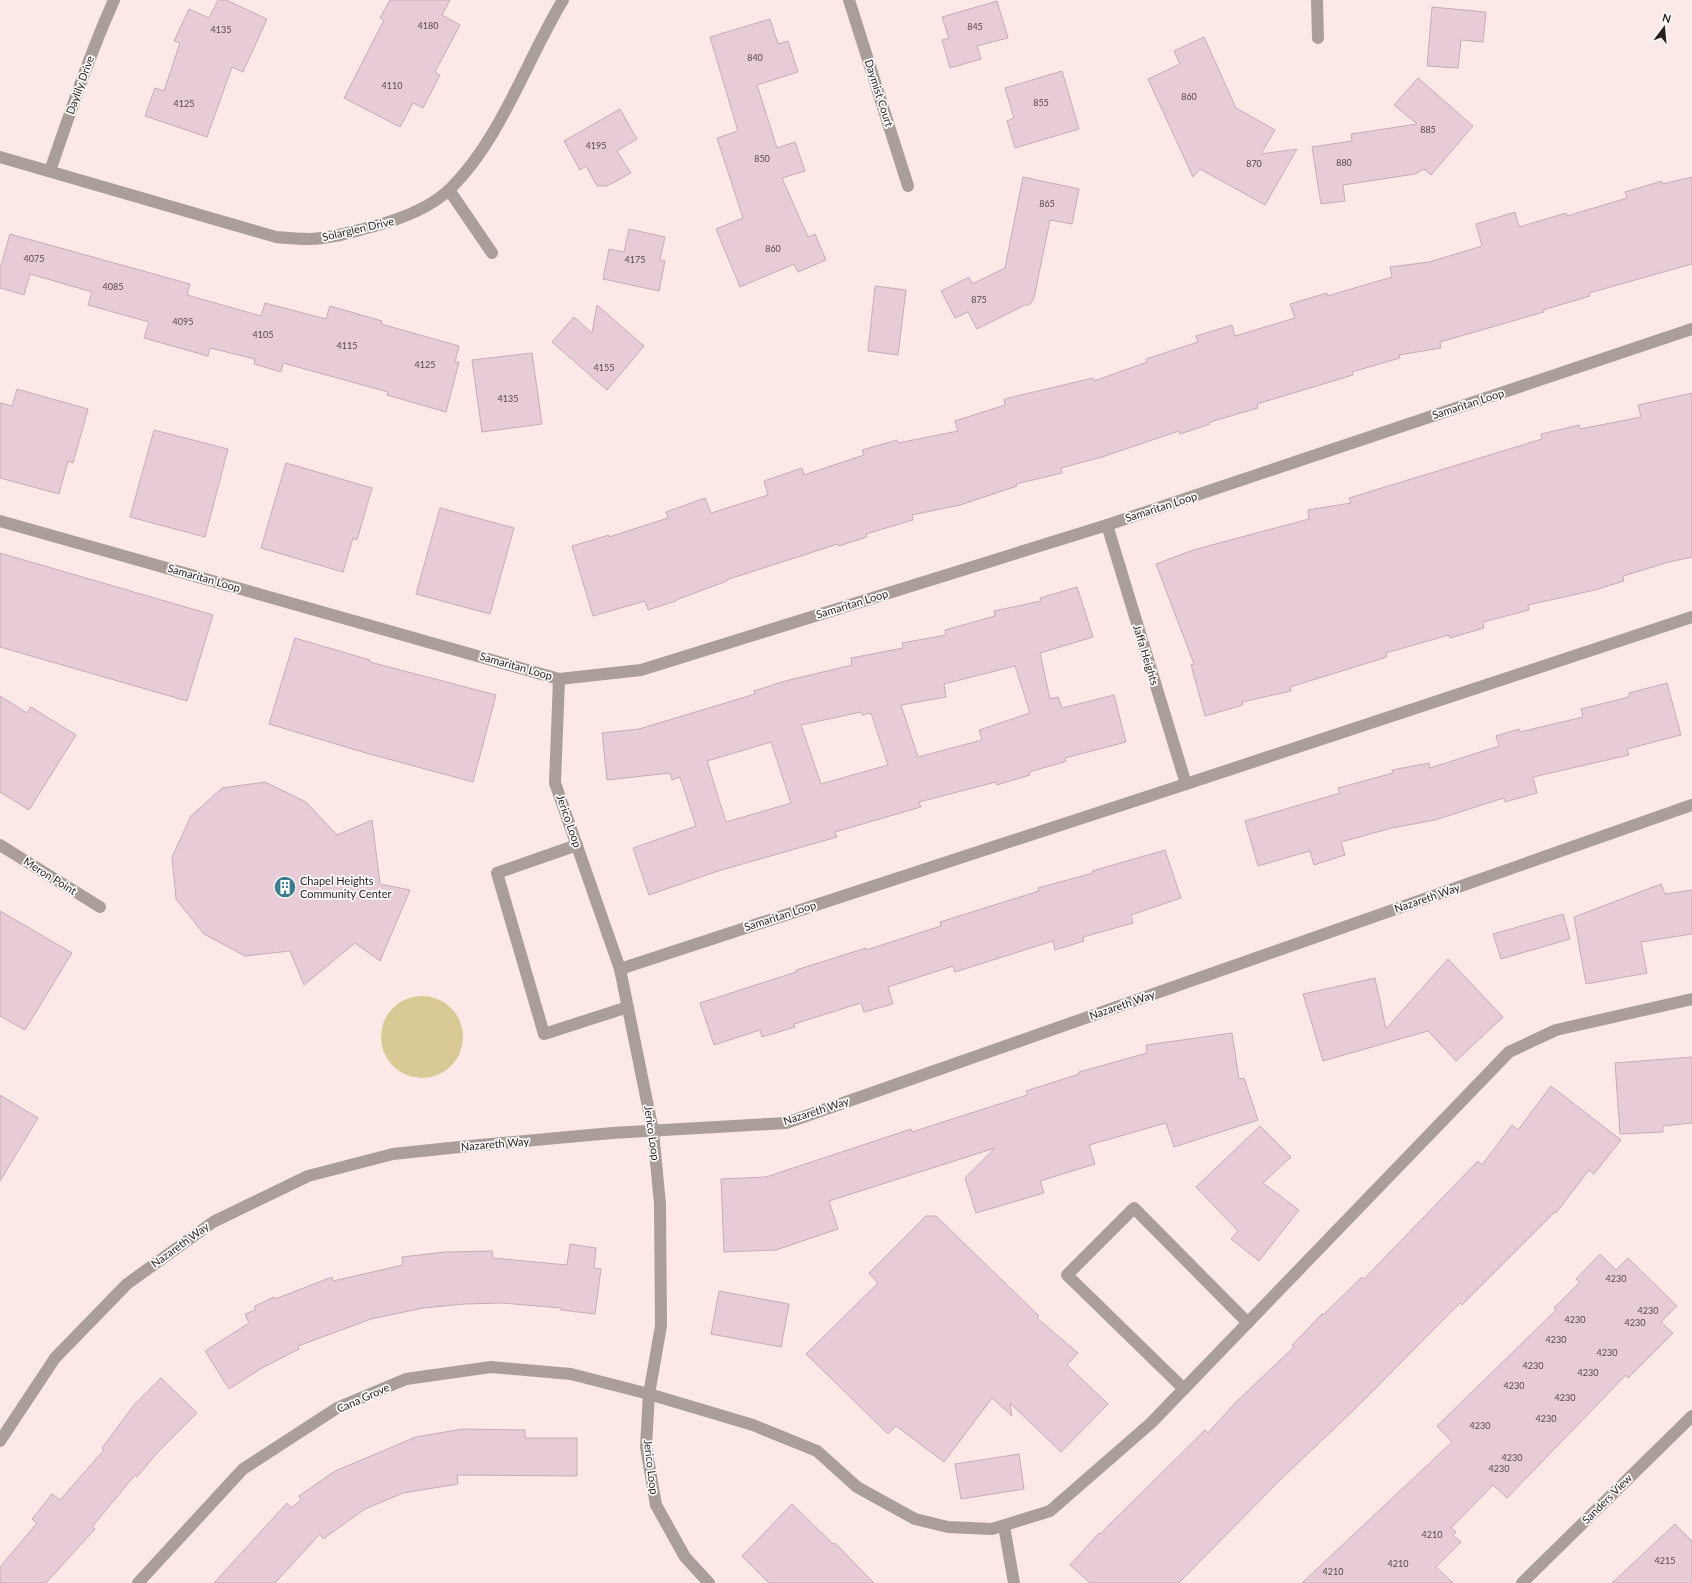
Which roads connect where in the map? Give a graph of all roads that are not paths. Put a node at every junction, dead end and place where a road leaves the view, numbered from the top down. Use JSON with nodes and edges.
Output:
{"nodes":[{"id":1,"x":114,"y":0,"type":"edge"},
{"id":2,"x":563,"y":0,"type":"edge"},
{"id":3,"x":849,"y":0,"type":"edge"},
{"id":4,"x":1318,"y":0,"type":"edge"},
{"id":5,"x":1318,"y":38,"type":"dead end"},
{"id":6,"x":0,"y":157,"type":"edge"},
{"id":7,"x":50,"y":171,"type":"junction"},
{"id":8,"x":908,"y":186,"type":"dead end"},
{"id":9,"x":449,"y":190,"type":"junction"},
{"id":10,"x":492,"y":253,"type":"dead end"},
{"id":11,"x":1692,"y":329,"type":"edge"},
{"id":12,"x":0,"y":521,"type":"edge"},
{"id":13,"x":1107,"y":525,"type":"junction"},
{"id":14,"x":1692,"y":616,"type":"edge"},
{"id":15,"x":560,"y":679,"type":"junction"},
{"id":16,"x":1186,"y":784,"type":"junction"},
{"id":17,"x":1692,"y":805,"type":"edge"},
{"id":18,"x":0,"y":845,"type":"edge"},
{"id":19,"x":577,"y":845,"type":"junction"},
{"id":20,"x":100,"y":907,"type":"dead end"},
{"id":21,"x":620,"y":968,"type":"junction"},
{"id":22,"x":1692,"y":998,"type":"edge"},
{"id":23,"x":628,"y":1007,"type":"junction"},
{"id":24,"x":653,"y":1131,"type":"junction"},
{"id":25,"x":1248,"y":1323,"type":"junction"},
{"id":26,"x":1184,"y":1389,"type":"junction"},
{"id":27,"x":650,"y":1394,"type":"junction"},
{"id":28,"x":1692,"y":1416,"type":"edge"},
{"id":29,"x":0,"y":1441,"type":"edge"},
{"id":30,"x":1004,"y":1526,"type":"junction"},
{"id":31,"x":138,"y":1583,"type":"edge"},
{"id":32,"x":709,"y":1583,"type":"edge"},
{"id":33,"x":1014,"y":1583,"type":"edge"},
{"id":34,"x":1522,"y":1583,"type":"edge"}],
"edges":[{"from":1,"to":7,"type":"street","name":"Daylily Drive"},
{"from":2,"to":9,"type":"street","name":"Solarglen Drive"},
{"from":3,"to":8,"type":"street","name":"Daymist Court"},
{"from":4,"to":5,"type":"street"},
{"from":6,"to":7,"type":"street","name":"Solarglen Drive"},
{"from":7,"to":9,"type":"street","name":"Solarglen Drive"},
{"from":9,"to":10,"type":"street"},
{"from":11,"to":13,"type":"street","name":"Samaritan Loop"},
{"from":12,"to":15,"type":"street","name":"Samaritan Loop"},
{"from":13,"to":15,"type":"street","name":"Samaritan Loop"},
{"from":13,"to":16,"type":"street","name":"Jaffa Heights"},
{"from":14,"to":16,"type":"street","name":"Samaritan Loop"},
{"from":15,"to":19,"type":"street","name":"Jerico Loop"},
{"from":16,"to":21,"type":"street","name":"Samaritan Loop"},
{"from":17,"to":24,"type":"street","name":"Nazareth Way"},
{"from":18,"to":20,"type":"street","name":"Meron Point"},
{"from":19,"to":21,"type":"street","name":"Jerico Loop"},
{"from":19,"to":23,"type":"street"},
{"from":21,"to":23,"type":"street","name":"Jerico Loop"},
{"from":22,"to":25,"type":"street","name":"Cana Grove"},
{"from":23,"to":24,"type":"street","name":"Jerico Loop"},
{"from":24,"to":27,"type":"street","name":"Jerico Loop"},
{"from":24,"to":29,"type":"street","name":"Nazareth Way"},
{"from":25,"to":26,"type":"street","name":"Cana Grove"},
{"from":25,"to":26,"type":"street"},
{"from":26,"to":30,"type":"street","name":"Cana Grove"},
{"from":27,"to":30,"type":"street","name":"Cana Grove"},
{"from":27,"to":31,"type":"street","name":"Cana Grove"},
{"from":27,"to":32,"type":"street","name":"Jerico Loop"},
{"from":28,"to":34,"type":"street","name":"Sanders View"},
{"from":30,"to":33,"type":"street"}]}
